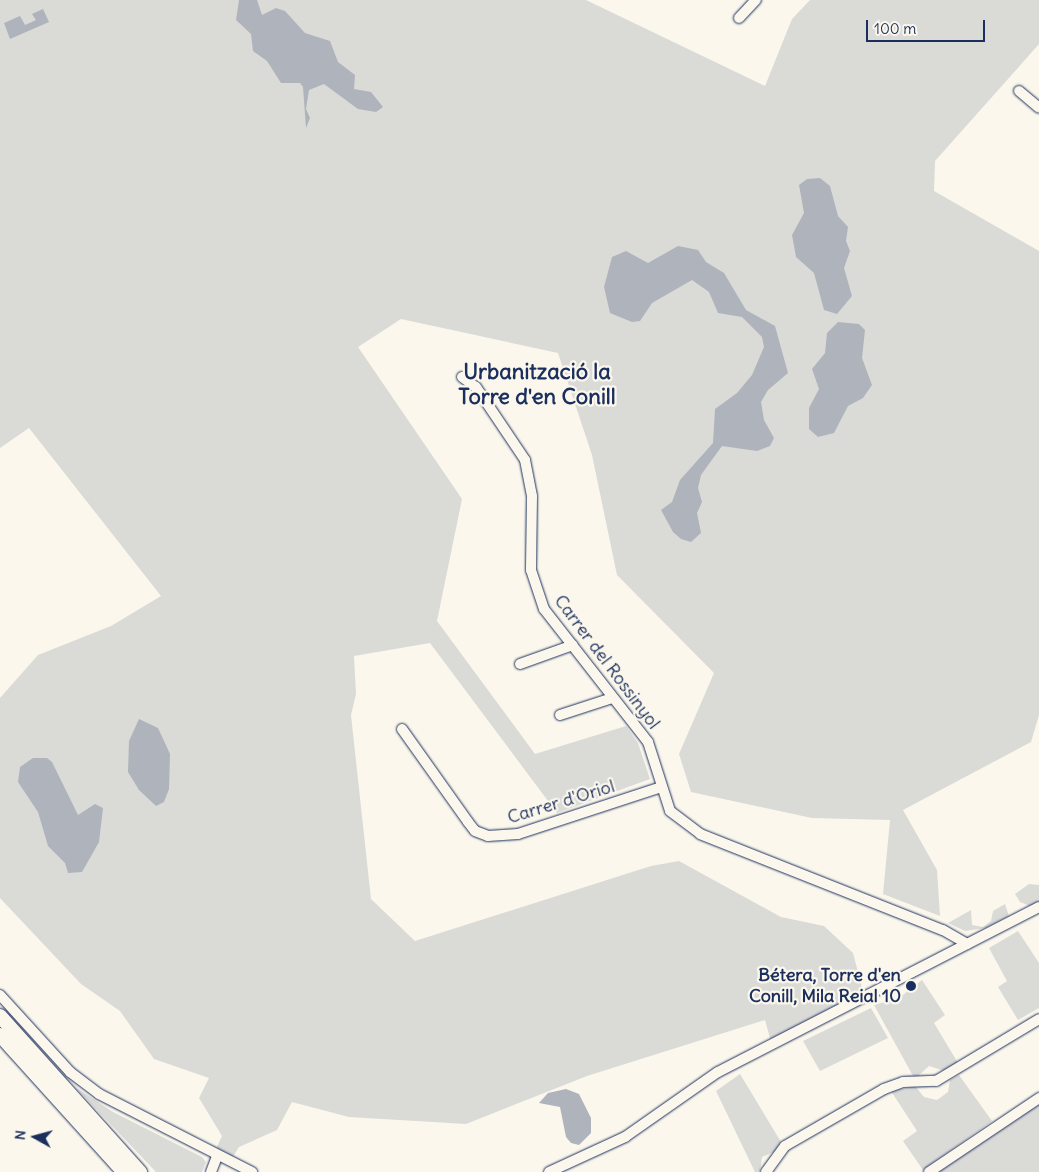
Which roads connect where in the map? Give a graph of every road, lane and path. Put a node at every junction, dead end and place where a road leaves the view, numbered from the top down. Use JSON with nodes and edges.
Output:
{"nodes":[{"id":1,"x":756,"y":0,"type":"edge"},
{"id":2,"x":739,"y":18,"type":"dead end"},
{"id":3,"x":1020,"y":91,"type":"dead end"},
{"id":4,"x":1039,"y":108,"type":"edge"},
{"id":5,"x":462,"y":377,"type":"dead end"},
{"id":6,"x":573,"y":645,"type":"junction"},
{"id":7,"x":520,"y":664,"type":"dead end"},
{"id":8,"x":612,"y":698,"type":"junction"},
{"id":9,"x":560,"y":715,"type":"dead end"},
{"id":10,"x":402,"y":729,"type":"dead end"},
{"id":11,"x":662,"y":787,"type":"junction"},
{"id":12,"x":1039,"y":907,"type":"edge"},
{"id":13,"x":967,"y":944,"type":"junction"},
{"id":14,"x":0,"y":995,"type":"edge"},
{"id":15,"x":0,"y":1016,"type":"edge"},
{"id":16,"x":1039,"y":1019,"type":"edge"},
{"id":17,"x":0,"y":1035,"type":"edge"},
{"id":18,"x":1039,"y":1098,"type":"edge"},
{"id":19,"x":217,"y":1156,"type":"junction"},
{"id":20,"x":211,"y":1171,"type":"edge"},
{"id":21,"x":124,"y":1172,"type":"edge"},
{"id":22,"x":140,"y":1172,"type":"edge"},
{"id":23,"x":252,"y":1172,"type":"edge"},
{"id":24,"x":549,"y":1172,"type":"edge"},
{"id":25,"x":766,"y":1172,"type":"edge"},
{"id":26,"x":929,"y":1172,"type":"edge"}],
"edges":[{"from":1,"to":2,"type":"street"},
{"from":3,"to":4,"type":"street"},
{"from":5,"to":6,"type":"street","name":"Carrer del Rossinyol"},
{"from":6,"to":7,"type":"street"},
{"from":6,"to":8,"type":"street","name":"Carrer del Rossinyol"},
{"from":8,"to":9,"type":"street"},
{"from":8,"to":11,"type":"street","name":"Carrer del Rossinyol"},
{"from":10,"to":11,"type":"street","name":"Carrer d'Oriol"},
{"from":11,"to":13,"type":"street","name":"Carrer del Rossinyol"},
{"from":12,"to":13,"type":"street"},
{"from":13,"to":24,"type":"street"},
{"from":14,"to":19,"type":"street"},
{"from":15,"to":22,"type":"main road"},
{"from":16,"to":25,"type":"street"},
{"from":17,"to":21,"type":"main road"},
{"from":18,"to":26,"type":"street"},
{"from":19,"to":20,"type":"street"},
{"from":19,"to":23,"type":"street"}]}
